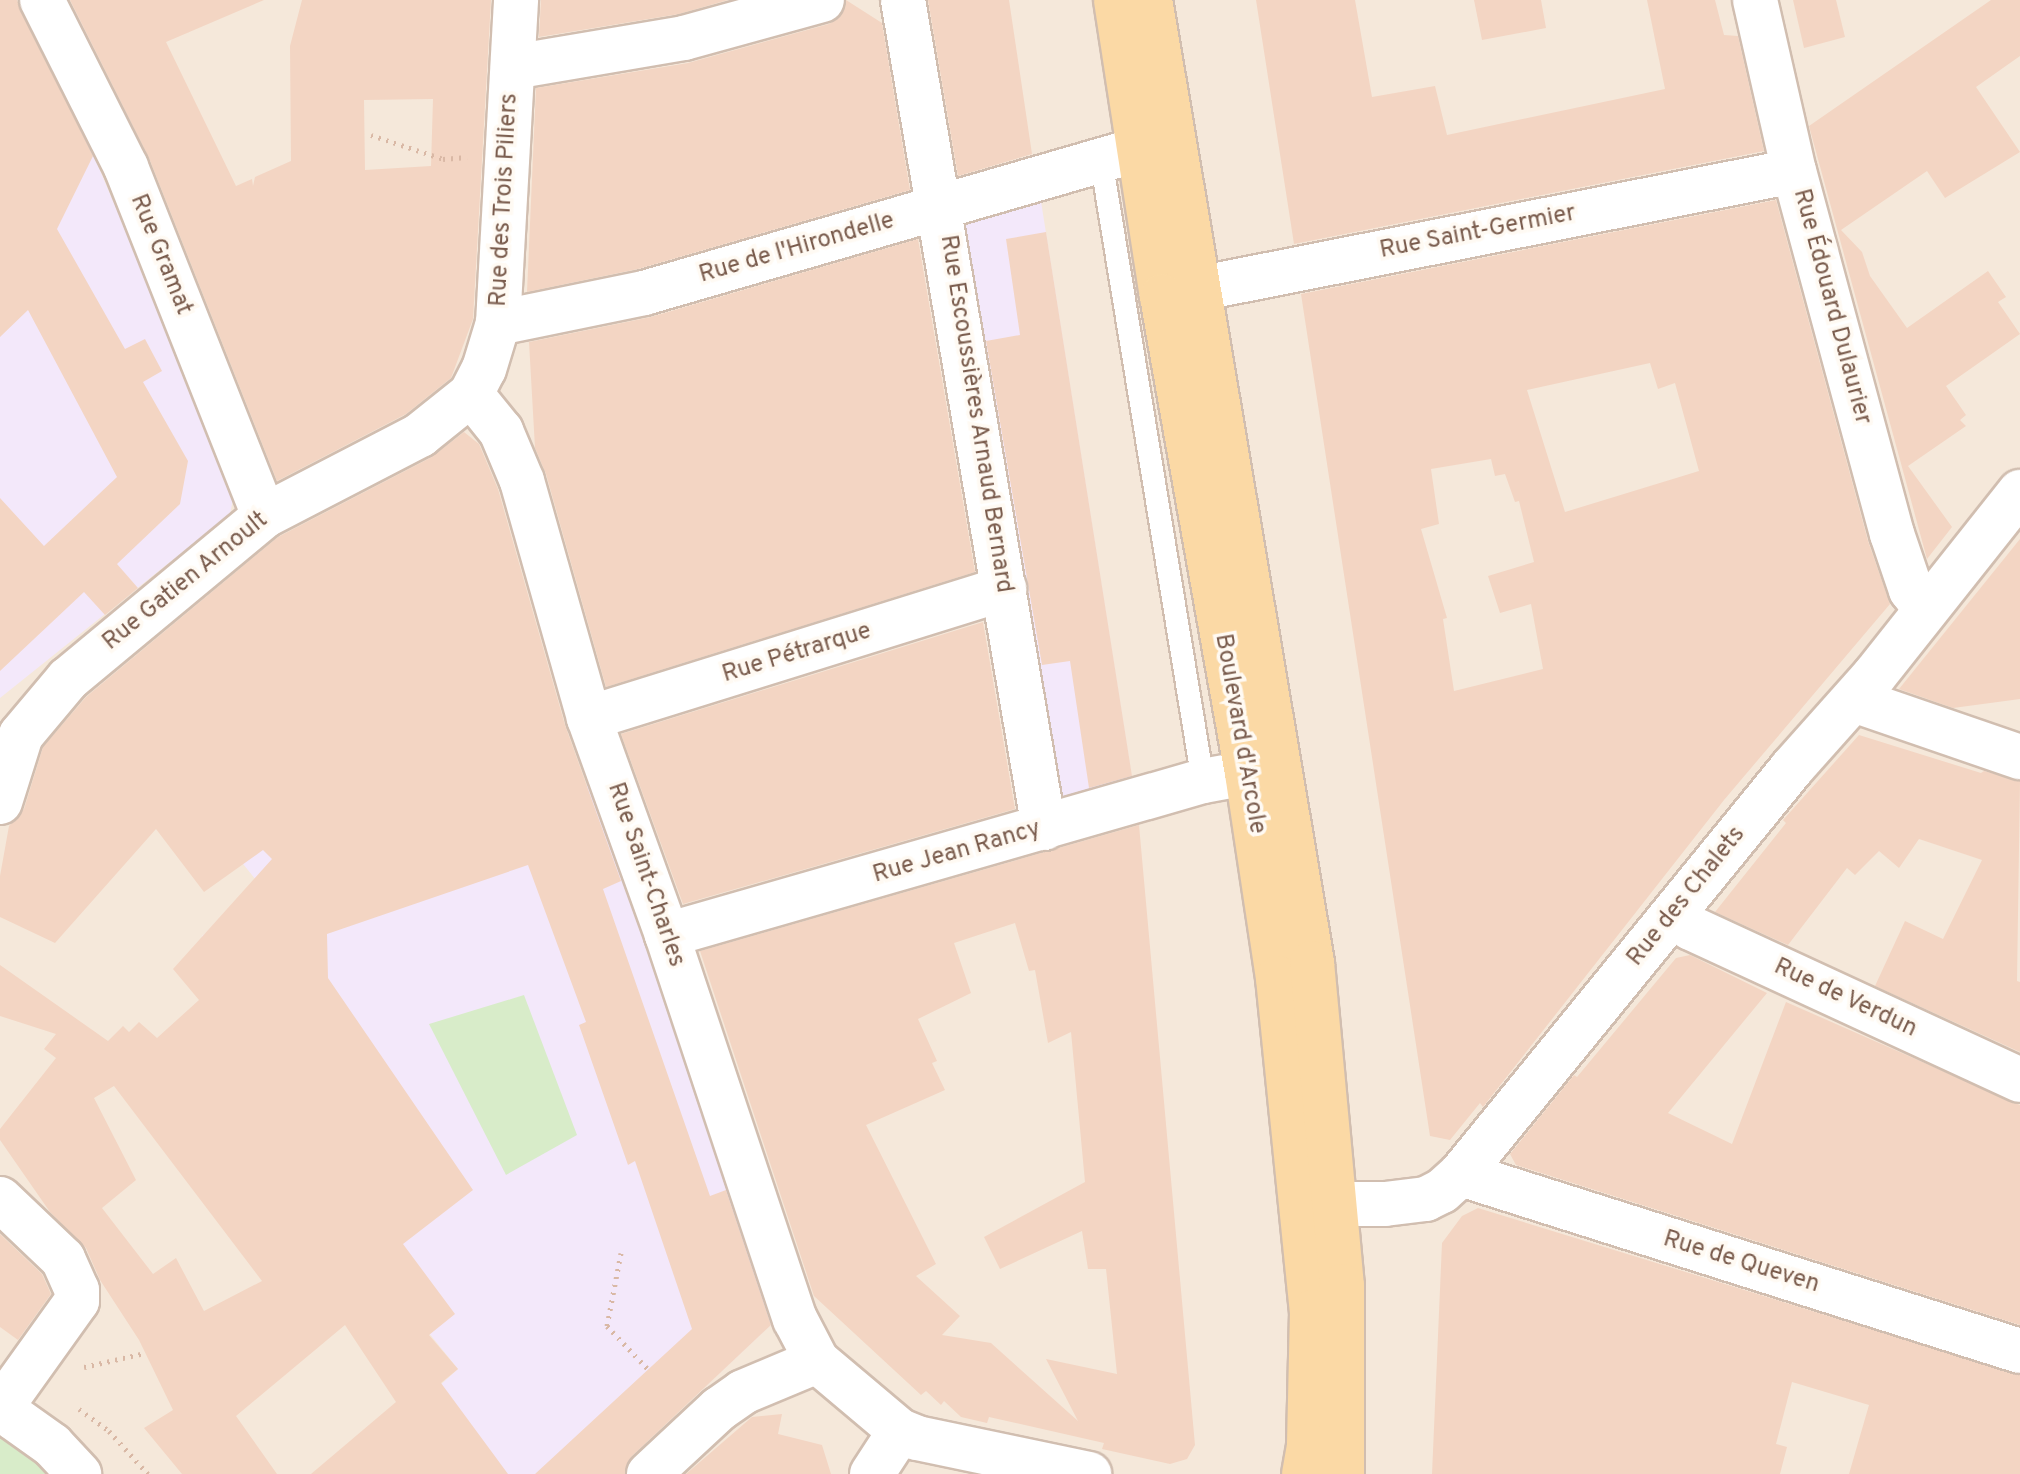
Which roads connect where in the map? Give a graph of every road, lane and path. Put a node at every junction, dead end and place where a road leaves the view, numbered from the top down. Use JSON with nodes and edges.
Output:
{"nodes":[{"id":1,"x":42,"y":0,"type":"edge"},
{"id":2,"x":516,"y":0,"type":"edge"},
{"id":3,"x":822,"y":0,"type":"edge"},
{"id":4,"x":903,"y":0,"type":"edge"},
{"id":5,"x":1116,"y":0,"type":"edge"},
{"id":6,"x":1150,"y":0,"type":"edge"},
{"id":7,"x":1755,"y":0,"type":"edge"},
{"id":8,"x":513,"y":67,"type":"junction"},
{"id":9,"x":371,"y":135,"type":"dead end"},
{"id":10,"x":1120,"y":154,"type":"junction"},
{"id":11,"x":472,"y":156,"type":"dead end"},
{"id":12,"x":1794,"y":171,"type":"junction"},
{"id":13,"x":940,"y":208,"type":"junction"},
{"id":14,"x":1179,"y":292,"type":"junction"},
{"id":15,"x":498,"y":323,"type":"junction"},
{"id":16,"x":471,"y":394,"type":"junction"},
{"id":17,"x":2020,"y":492,"type":"edge"},
{"id":18,"x":264,"y":516,"type":"junction"},
{"id":19,"x":1004,"y":589,"type":"junction"},
{"id":20,"x":1925,"y":608,"type":"junction"},
{"id":21,"x":1854,"y":700,"type":"junction"},
{"id":22,"x":589,"y":718,"type":"junction"},
{"id":23,"x":2020,"y":757,"type":"edge"},
{"id":24,"x":1247,"y":773,"type":"junction"},
{"id":25,"x":1203,"y":781,"type":"junction"},
{"id":26,"x":0,"y":802,"type":"edge"},
{"id":27,"x":1044,"y":828,"type":"junction"},
{"id":28,"x":1673,"y":915,"type":"junction"},
{"id":29,"x":667,"y":935,"type":"junction"},
{"id":30,"x":2020,"y":1080,"type":"edge"},
{"id":31,"x":1461,"y":1174,"type":"junction"},
{"id":32,"x":0,"y":1199,"type":"edge"},
{"id":33,"x":1319,"y":1205,"type":"junction"},
{"id":34,"x":621,"y":1253,"type":"dead end"},
{"id":35,"x":2020,"y":1351,"type":"edge"},
{"id":36,"x":145,"y":1353,"type":"dead end"},
{"id":37,"x":817,"y":1361,"type":"junction"},
{"id":38,"x":13,"y":1362,"type":"edge"},
{"id":39,"x":79,"y":1368,"type":"dead end"},
{"id":40,"x":648,"y":1369,"type":"dead end"},
{"id":41,"x":900,"y":1431,"type":"junction"},
{"id":42,"x":79,"y":1474,"type":"edge"},
{"id":43,"x":649,"y":1474,"type":"edge"},
{"id":44,"x":872,"y":1474,"type":"edge"},
{"id":45,"x":1089,"y":1474,"type":"edge"},
{"id":46,"x":1304,"y":1474,"type":"edge"},
{"id":47,"x":1342,"y":1474,"type":"edge"}],
"edges":[{"from":1,"to":18,"type":"street","name":"Rue Gramat"},
{"from":2,"to":8,"type":"street","name":"Rue des Trois Piliers"},
{"from":3,"to":8,"type":"street"},
{"from":4,"to":13,"type":"street","name":"Rue Escoussières Arnaud Bernard"},
{"from":5,"to":10,"type":"main road","name":"Boulevard d'Arcole"},
{"from":6,"to":14,"type":"main road","name":"Boulevard d'Arcole"},
{"from":7,"to":12,"type":"street","name":"Rue Édouard Dulaurier"},
{"from":8,"to":15,"type":"street","name":"Rue des Trois Piliers"},
{"from":9,"to":11,"type":"path"},
{"from":10,"to":13,"type":"street","name":"Rue de l'Hirondelle"},
{"from":10,"to":14,"type":"main road","name":"Boulevard d'Arcole"},
{"from":10,"to":25,"type":"lane"},
{"from":12,"to":14,"type":"street","name":"Rue Saint-Germier"},
{"from":12,"to":20,"type":"street","name":"Rue Édouard Dulaurier"},
{"from":13,"to":15,"type":"street","name":"Rue de l'Hirondelle"},
{"from":13,"to":19,"type":"street","name":"Rue Escoussières Arnaud Bernard"},
{"from":14,"to":24,"type":"main road","name":"Boulevard d'Arcole"},
{"from":14,"to":33,"type":"main road","name":"Boulevard d'Arcole"},
{"from":15,"to":16,"type":"street","name":"Rue des Trois Piliers"},
{"from":16,"to":18,"type":"street","name":"Rue Gatien Arnoult"},
{"from":16,"to":22,"type":"street","name":"Rue Saint-Charles"},
{"from":17,"to":20,"type":"street","name":"Rue des Chalets"},
{"from":18,"to":26,"type":"street","name":"Rue Gatien Arnoult"},
{"from":19,"to":22,"type":"street","name":"Rue Pétrarque"},
{"from":19,"to":27,"type":"street","name":"Rue Escoussières Arnaud Bernard"},
{"from":20,"to":21,"type":"street","name":"Rue des Chalets"},
{"from":21,"to":23,"type":"street"},
{"from":21,"to":28,"type":"street","name":"Rue des Chalets"},
{"from":22,"to":29,"type":"street","name":"Rue Saint-Charles"},
{"from":24,"to":25,"type":"street","name":"Rue Jean Rancy"},
{"from":24,"to":33,"type":"main road","name":"Boulevard d'Arcole"},
{"from":25,"to":27,"type":"street","name":"Rue Jean Rancy"},
{"from":27,"to":29,"type":"street","name":"Rue Jean Rancy"},
{"from":28,"to":30,"type":"street","name":"Rue de Verdun"},
{"from":28,"to":31,"type":"street","name":"Rue des Chalets"},
{"from":29,"to":37,"type":"street","name":"Rue Saint-Charles"},
{"from":31,"to":33,"type":"street","name":"Rue des Chalets"},
{"from":31,"to":35,"type":"street","name":"Rue de Queven"},
{"from":32,"to":38,"type":"street"},
{"from":33,"to":46,"type":"main road","name":"Boulevard d'Arcole"},
{"from":33,"to":47,"type":"main road","name":"Boulevard d'Arcole"},
{"from":34,"to":40,"type":"path"},
{"from":36,"to":39,"type":"path"},
{"from":37,"to":41,"type":"street"},
{"from":37,"to":43,"type":"street"},
{"from":38,"to":42,"type":"street"},
{"from":41,"to":44,"type":"street"},
{"from":41,"to":45,"type":"street"}]}
